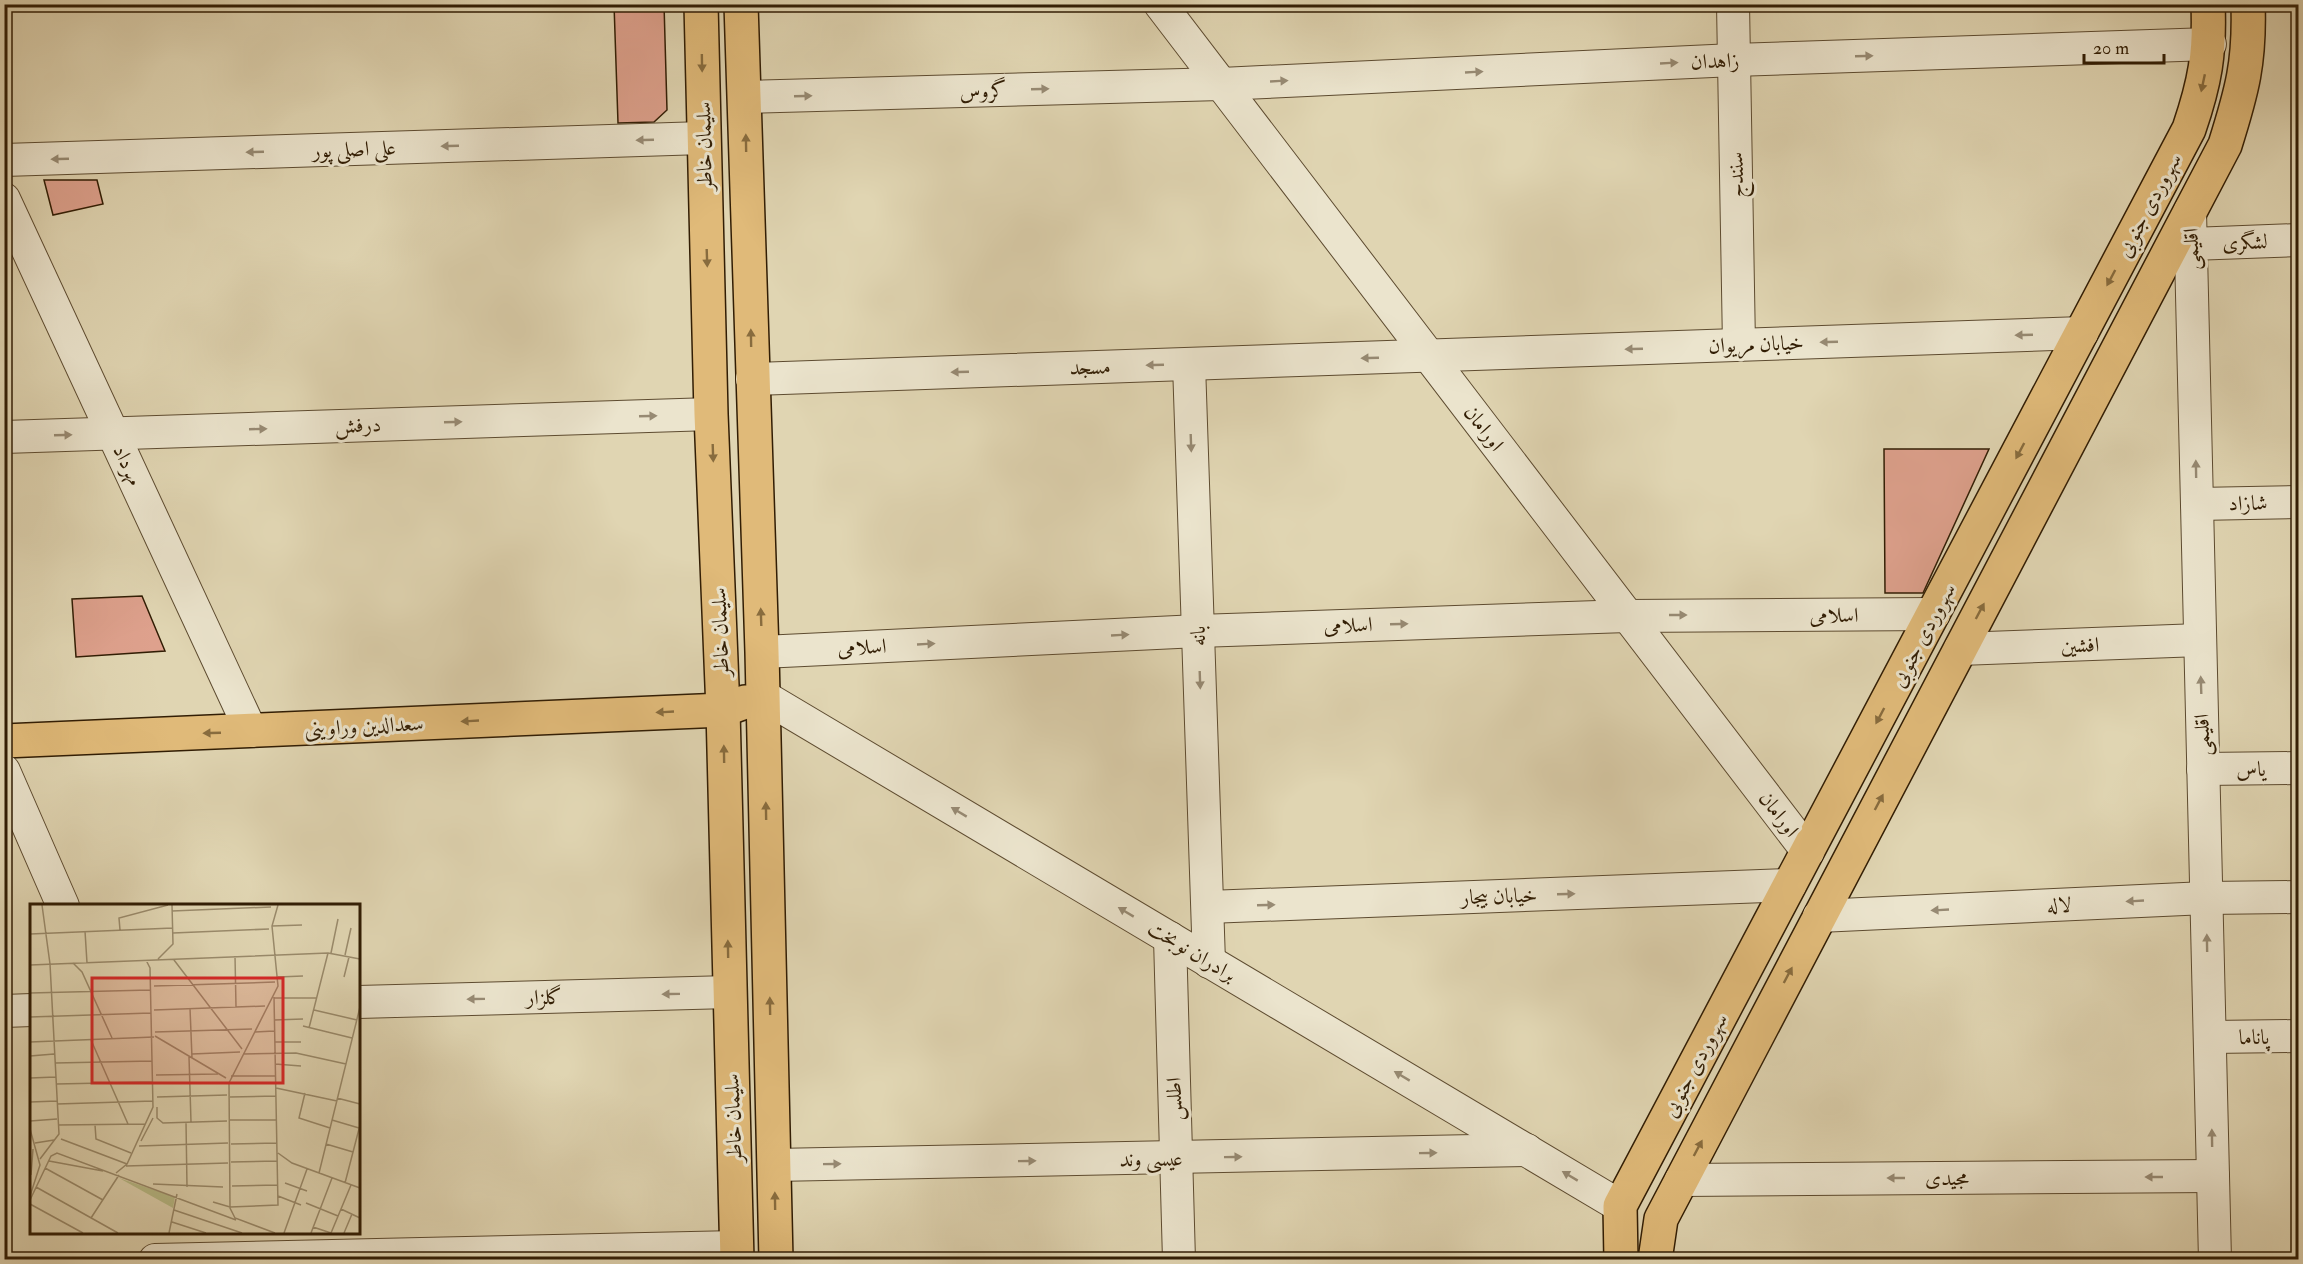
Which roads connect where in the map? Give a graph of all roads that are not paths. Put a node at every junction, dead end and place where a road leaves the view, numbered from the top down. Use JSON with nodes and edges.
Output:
{"nodes":[{"id":1,"x":701,"y":4,"type":"edge"},
{"id":2,"x":741,"y":4,"type":"edge"},
{"id":3,"x":1160,"y":4,"type":"edge"},
{"id":4,"x":1733,"y":4,"type":"edge"},
{"id":5,"x":2208,"y":4,"type":"edge"},
{"id":6,"x":2248,"y":4,"type":"edge"},
{"id":7,"x":2210,"y":44,"type":"junction"},
{"id":8,"x":1734,"y":60,"type":"junction"},
{"id":9,"x":1221,"y":84,"type":"junction"},
{"id":10,"x":745,"y":97,"type":"junction"},
{"id":11,"x":703,"y":138,"type":"junction"},
{"id":12,"x":4,"y":160,"type":"edge"},
{"id":13,"x":4,"y":198,"type":"edge"},
{"id":14,"x":2190,"y":211,"type":"junction"},
{"id":15,"x":2298,"y":240,"type":"edge"},
{"id":16,"x":2191,"y":244,"type":"junction"},
{"id":17,"x":2082,"y":333,"type":"junction"},
{"id":18,"x":1739,"y":345,"type":"junction"},
{"id":19,"x":2116,"y":351,"type":"junction"},
{"id":20,"x":1429,"y":356,"type":"junction"},
{"id":21,"x":1189,"y":364,"type":"junction"},
{"id":22,"x":752,"y":379,"type":"junction"},
{"id":23,"x":711,"y":414,"type":"junction"},
{"id":24,"x":114,"y":434,"type":"junction"},
{"id":25,"x":4,"y":437,"type":"edge"},
{"id":26,"x":2298,"y":502,"type":"edge"},
{"id":27,"x":2197,"y":504,"type":"junction"},
{"id":28,"x":1934,"y":614,"type":"junction"},
{"id":29,"x":1628,"y":616,"type":"junction"},
{"id":30,"x":1198,"y":631,"type":"junction"},
{"id":31,"x":2200,"y":640,"type":"junction"},
{"id":32,"x":1960,"y":649,"type":"junction"},
{"id":33,"x":762,"y":652,"type":"junction"},
{"id":34,"x":763,"y":696,"type":"junction"},
{"id":35,"x":723,"y":710,"type":"junction"},
{"id":36,"x":251,"y":731,"type":"junction"},
{"id":37,"x":4,"y":741,"type":"edge"},
{"id":38,"x":2298,"y":768,"type":"edge"},
{"id":39,"x":2203,"y":769,"type":"junction"},
{"id":40,"x":4,"y":771,"type":"edge"},
{"id":41,"x":1808,"y":852,"type":"junction"},
{"id":42,"x":1790,"y":885,"type":"junction"},
{"id":43,"x":2298,"y":897,"type":"edge"},
{"id":44,"x":2206,"y":898,"type":"junction"},
{"id":45,"x":62,"y":904,"type":"edge"},
{"id":46,"x":1208,"y":907,"type":"junction"},
{"id":47,"x":1819,"y":916,"type":"junction"},
{"id":48,"x":1170,"y":938,"type":"junction"},
{"id":49,"x":1209,"y":962,"type":"junction"},
{"id":50,"x":729,"y":992,"type":"junction"},
{"id":51,"x":360,"y":1002,"type":"edge"},
{"id":52,"x":30,"y":1010,"type":"edge"},
{"id":53,"x":4,"y":1011,"type":"edge"},
{"id":54,"x":2298,"y":1036,"type":"edge"},
{"id":55,"x":2210,"y":1037,"type":"junction"},
{"id":56,"x":1527,"y":1150,"type":"junction"},
{"id":57,"x":1175,"y":1159,"type":"junction"},
{"id":58,"x":774,"y":1165,"type":"junction"},
{"id":59,"x":2213,"y":1176,"type":"junction"},
{"id":60,"x":1681,"y":1179,"type":"junction"},
{"id":61,"x":1620,"y":1206,"type":"junction"},
{"id":62,"x":212,"y":1250,"type":"edge"},
{"id":63,"x":737,"y":1253,"type":"edge"},
{"id":64,"x":155,"y":1260,"type":"edge"},
{"id":65,"x":776,"y":1260,"type":"edge"},
{"id":66,"x":1179,"y":1260,"type":"edge"},
{"id":67,"x":1621,"y":1260,"type":"edge"},
{"id":68,"x":1655,"y":1260,"type":"edge"},
{"id":69,"x":2215,"y":1260,"type":"edge"}],
"edges":[{"from":1,"to":11,"type":"main road","name":"سلیمان خاطر","one_way":true},
{"from":2,"to":10,"type":"main road","name":"سلیمان خاطر"},
{"from":3,"to":9,"type":"street","name":"اورامان"},
{"from":4,"to":8,"type":"street","name":"سنندج"},
{"from":5,"to":7,"type":"main road","name":"سهروردی جنوبی"},
{"from":6,"to":14,"type":"main road","name":"سهروردی جنوبی"},
{"from":8,"to":7,"type":"street","name":"زاهدان","one_way":true},
{"from":7,"to":17,"type":"main road","name":"سهروردی جنوبی","one_way":true},
{"from":9,"to":8,"type":"street","name":"زاهدان","one_way":true},
{"from":8,"to":18,"type":"street","name":"سنندج"},
{"from":10,"to":9,"type":"street","name":"گروس","one_way":true},
{"from":9,"to":20,"type":"street","name":"اورامان"},
{"from":22,"to":10,"type":"main road","name":"سلیمان خاطر","one_way":true},
{"from":11,"to":12,"type":"street","name":"علی اصلی پور","one_way":true},
{"from":11,"to":23,"type":"main road","name":"سلیمان خاطر","one_way":true},
{"from":13,"to":24,"type":"street","name":"مهرداد"},
{"from":14,"to":16,"type":"street","name":"اقلیمی"},
{"from":14,"to":19,"type":"main road","name":"سهروردی جنوبی"},
{"from":15,"to":16,"type":"street","name":"لشگری"},
{"from":27,"to":16,"type":"street","name":"اقلیمی","one_way":true},
{"from":17,"to":18,"type":"street","name":"خیابان مریوان","one_way":true},
{"from":17,"to":19,"type":"main road"},
{"from":17,"to":28,"type":"main road","name":"سهروردی جنوبی","one_way":true},
{"from":18,"to":20,"type":"street","name":"خیابان مریوان","one_way":true},
{"from":32,"to":19,"type":"main road","name":"سهروردی جنوبی","one_way":true},
{"from":20,"to":21,"type":"street","name":"مسجد","one_way":true},
{"from":20,"to":29,"type":"street","name":"اورامان"},
{"from":21,"to":22,"type":"street","name":"مسجد","one_way":true},
{"from":21,"to":30,"type":"street","name":"بانه","one_way":true},
{"from":33,"to":22,"type":"main road","name":"سلیمان خاطر","one_way":true},
{"from":24,"to":23,"type":"street","name":"درفش","one_way":true},
{"from":23,"to":35,"type":"main road","name":"سلیمان خاطر","one_way":true},
{"from":25,"to":24,"type":"street","name":"درفش","one_way":true},
{"from":24,"to":36,"type":"street","name":"مهرداد"},
{"from":26,"to":27,"type":"street","name":"شازاد"},
{"from":27,"to":31,"type":"street","name":"اقلیمی"},
{"from":29,"to":28,"type":"street","name":"اسلامی","one_way":true},
{"from":28,"to":41,"type":"main road","name":"سهروردی جنوبی","one_way":true},
{"from":30,"to":29,"type":"street","name":"اسلامی","one_way":true},
{"from":29,"to":41,"type":"street","name":"اورامان"},
{"from":33,"to":30,"type":"street","name":"اسلامی","one_way":true},
{"from":30,"to":46,"type":"street","name":"بانه","one_way":true},
{"from":31,"to":32,"type":"street","name":"افشین"},
{"from":39,"to":31,"type":"street","name":"اقلیمی","one_way":true},
{"from":47,"to":32,"type":"main road","name":"سهروردی جنوبی","one_way":true},
{"from":33,"to":34,"type":"main road","name":"سلیمان خاطر"},
{"from":34,"to":35,"type":"main road","name":"سعدالدین وراوینی"},
{"from":48,"to":34,"type":"street","name":"برادران نوبخت","one_way":true},
{"from":58,"to":34,"type":"main road","name":"سلیمان خاطر","one_way":true},
{"from":35,"to":36,"type":"main road","name":"سعدالدین وراوینی","one_way":true},
{"from":50,"to":35,"type":"main road","name":"سلیمان خاطر","one_way":true},
{"from":36,"to":37,"type":"main road","name":"سعدالدین وراوینی","one_way":true},
{"from":38,"to":39,"type":"street","name":"یاس"},
{"from":39,"to":44,"type":"street","name":"اقلیمی"},
{"from":40,"to":45,"type":"street"},
{"from":41,"to":42,"type":"main road","name":"سهروردی جنوبی"},
{"from":46,"to":42,"type":"street","name":"خیابان بیجار","one_way":true},
{"from":42,"to":61,"type":"main road","name":"سهروردی جنوبی"},
{"from":43,"to":44,"type":"street","name":"لاله"},
{"from":44,"to":47,"type":"street","name":"لاله","one_way":true},
{"from":55,"to":44,"type":"street","name":"اقلیمی","one_way":true},
{"from":46,"to":49,"type":"street","name":"بانه"},
{"from":60,"to":47,"type":"main road","name":"سهروردی جنوبی","one_way":true},
{"from":48,"to":49,"type":"street","name":"برادران نوبخت"},
{"from":48,"to":57,"type":"street","name":"اطلس"},
{"from":56,"to":49,"type":"street","name":"برادران نوبخت","one_way":true},
{"from":50,"to":51,"type":"street","name":"گلزار","one_way":true},
{"from":50,"to":63,"type":"main road","name":"سلیمان خاطر"},
{"from":52,"to":53,"type":"street"},
{"from":54,"to":55,"type":"street","name":"پاناما"},
{"from":59,"to":55,"type":"street","name":"اقلیمی","one_way":true},
{"from":57,"to":56,"type":"street","name":"عیسی وند","one_way":true},
{"from":61,"to":56,"type":"street","name":"برادران نوبخت","one_way":true},
{"from":58,"to":57,"type":"street","name":"عیسی وند","one_way":true},
{"from":57,"to":66,"type":"street","name":"اطلس"},
{"from":65,"to":58,"type":"main road","name":"سلیمان خاطر","one_way":true},
{"from":59,"to":60,"type":"street","name":"مجیدی","one_way":true},
{"from":59,"to":69,"type":"street","name":"اقلیمی"},
{"from":60,"to":68,"type":"main road","name":"سهروردی جنوبی"},
{"from":61,"to":67,"type":"main road","name":"سهروردی جنوبی"},
{"from":62,"to":63,"type":"street"},
{"from":62,"to":64,"type":"street"}]}
